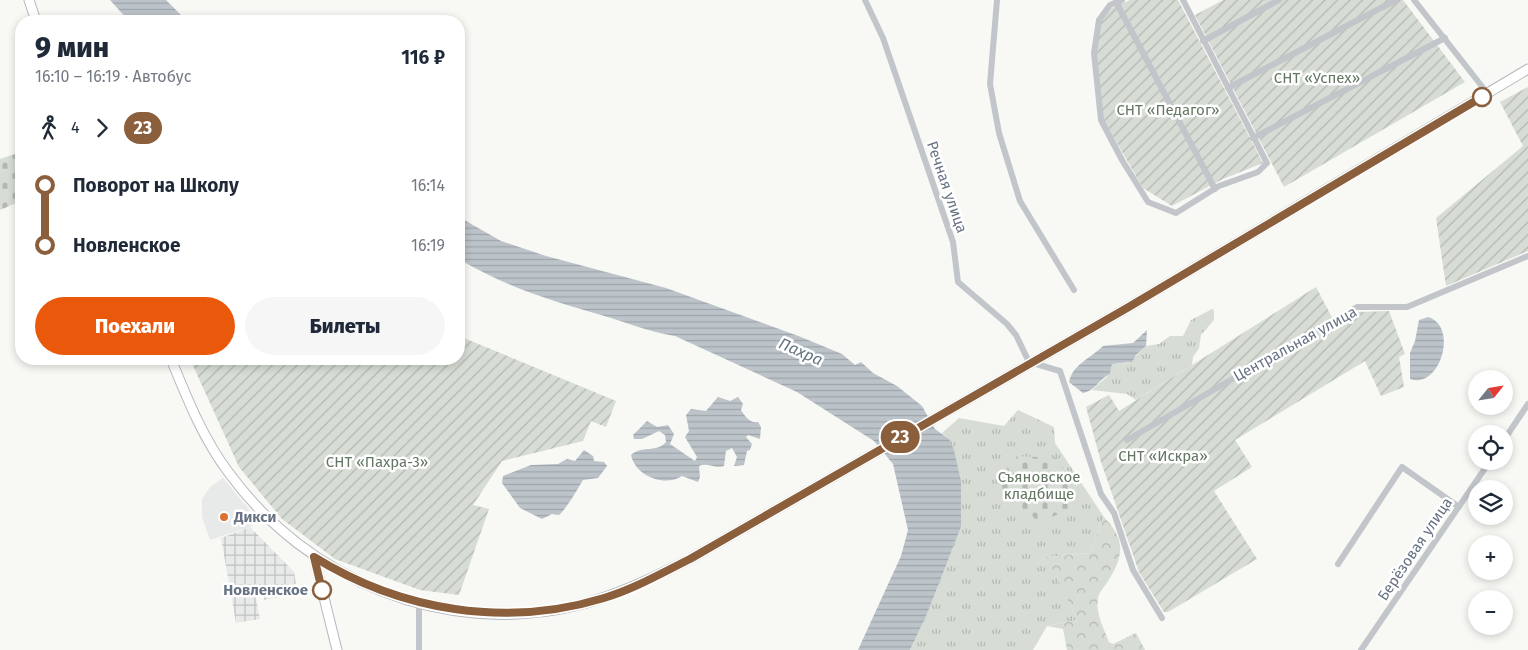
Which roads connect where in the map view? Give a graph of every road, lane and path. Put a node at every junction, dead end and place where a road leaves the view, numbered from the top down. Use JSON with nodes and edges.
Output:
{"nodes":[{"id":1,"x":29,"y":0,"type":"edge"},
{"id":2,"x":865,"y":0,"type":"edge"},
{"id":3,"x":997,"y":0,"type":"edge"},
{"id":4,"x":1183,"y":0,"type":"edge"},
{"id":5,"x":1279,"y":0,"type":"edge"},
{"id":6,"x":1396,"y":0,"type":"edge"},
{"id":7,"x":1414,"y":0,"type":"edge"},
{"id":8,"x":1119,"y":1,"type":"edge"},
{"id":9,"x":34,"y":15,"type":"edge"},
{"id":10,"x":1445,"y":38,"type":"junction"},
{"id":11,"x":1203,"y":41,"type":"junction"},
{"id":12,"x":1528,"y":69,"type":"edge"},
{"id":13,"x":1228,"y":88,"type":"junction"},
{"id":14,"x":1488,"y":94,"type":"junction"},
{"id":15,"x":1253,"y":138,"type":"junction"},
{"id":16,"x":1215,"y":189,"type":"junction"},
{"id":17,"x":1528,"y":256,"type":"edge"},
{"id":18,"x":1074,"y":290,"type":"dead end"},
{"id":19,"x":1029,"y":362,"type":"junction"},
{"id":20,"x":174,"y":365,"type":"edge"},
{"id":21,"x":1528,"y":404,"type":"edge"},
{"id":22,"x":1513,"y":426,"type":"edge"},
{"id":23,"x":1127,"y":440,"type":"dead end"},
{"id":24,"x":1484,"y":470,"type":"edge"},
{"id":25,"x":1459,"y":507,"type":"junction"},
{"id":26,"x":314,"y":557,"type":"junction"},
{"id":27,"x":1338,"y":564,"type":"dead end"},
{"id":28,"x":419,"y":603,"type":"junction"},
{"id":29,"x":1162,"y":618,"type":"dead end"},
{"id":30,"x":337,"y":650,"type":"edge"},
{"id":31,"x":419,"y":650,"type":"edge"},
{"id":32,"x":1361,"y":650,"type":"edge"}],
"edges":[{"from":1,"to":9,"type":"main road"},
{"from":2,"to":19,"type":"street","name":"Речная улица"},
{"from":3,"to":18,"type":"street"},
{"from":4,"to":11,"type":"street"},
{"from":5,"to":11,"type":"street"},
{"from":6,"to":13,"type":"street"},
{"from":7,"to":10,"type":"street"},
{"from":8,"to":16,"type":"street"},
{"from":8,"to":16,"type":"street"},
{"from":10,"to":14,"type":"street"},
{"from":10,"to":15,"type":"street"},
{"from":11,"to":13,"type":"street"},
{"from":12,"to":14,"type":"main road"},
{"from":13,"to":15,"type":"street"},
{"from":14,"to":19,"type":"main road"},
{"from":15,"to":16,"type":"street"},
{"from":17,"to":23,"type":"street","name":"Центральная улица"},
{"from":19,"to":28,"type":"main road"},
{"from":19,"to":29,"type":"street"},
{"from":20,"to":26,"type":"main road"},
{"from":21,"to":22,"type":"street"},
{"from":24,"to":25,"type":"street","name":"Берёзовая улица"},
{"from":25,"to":27,"type":"street"},
{"from":25,"to":32,"type":"street","name":"Берёзовая улица"},
{"from":26,"to":28,"type":"main road"},
{"from":26,"to":30,"type":"main road"},
{"from":28,"to":31,"type":"street"}]}
